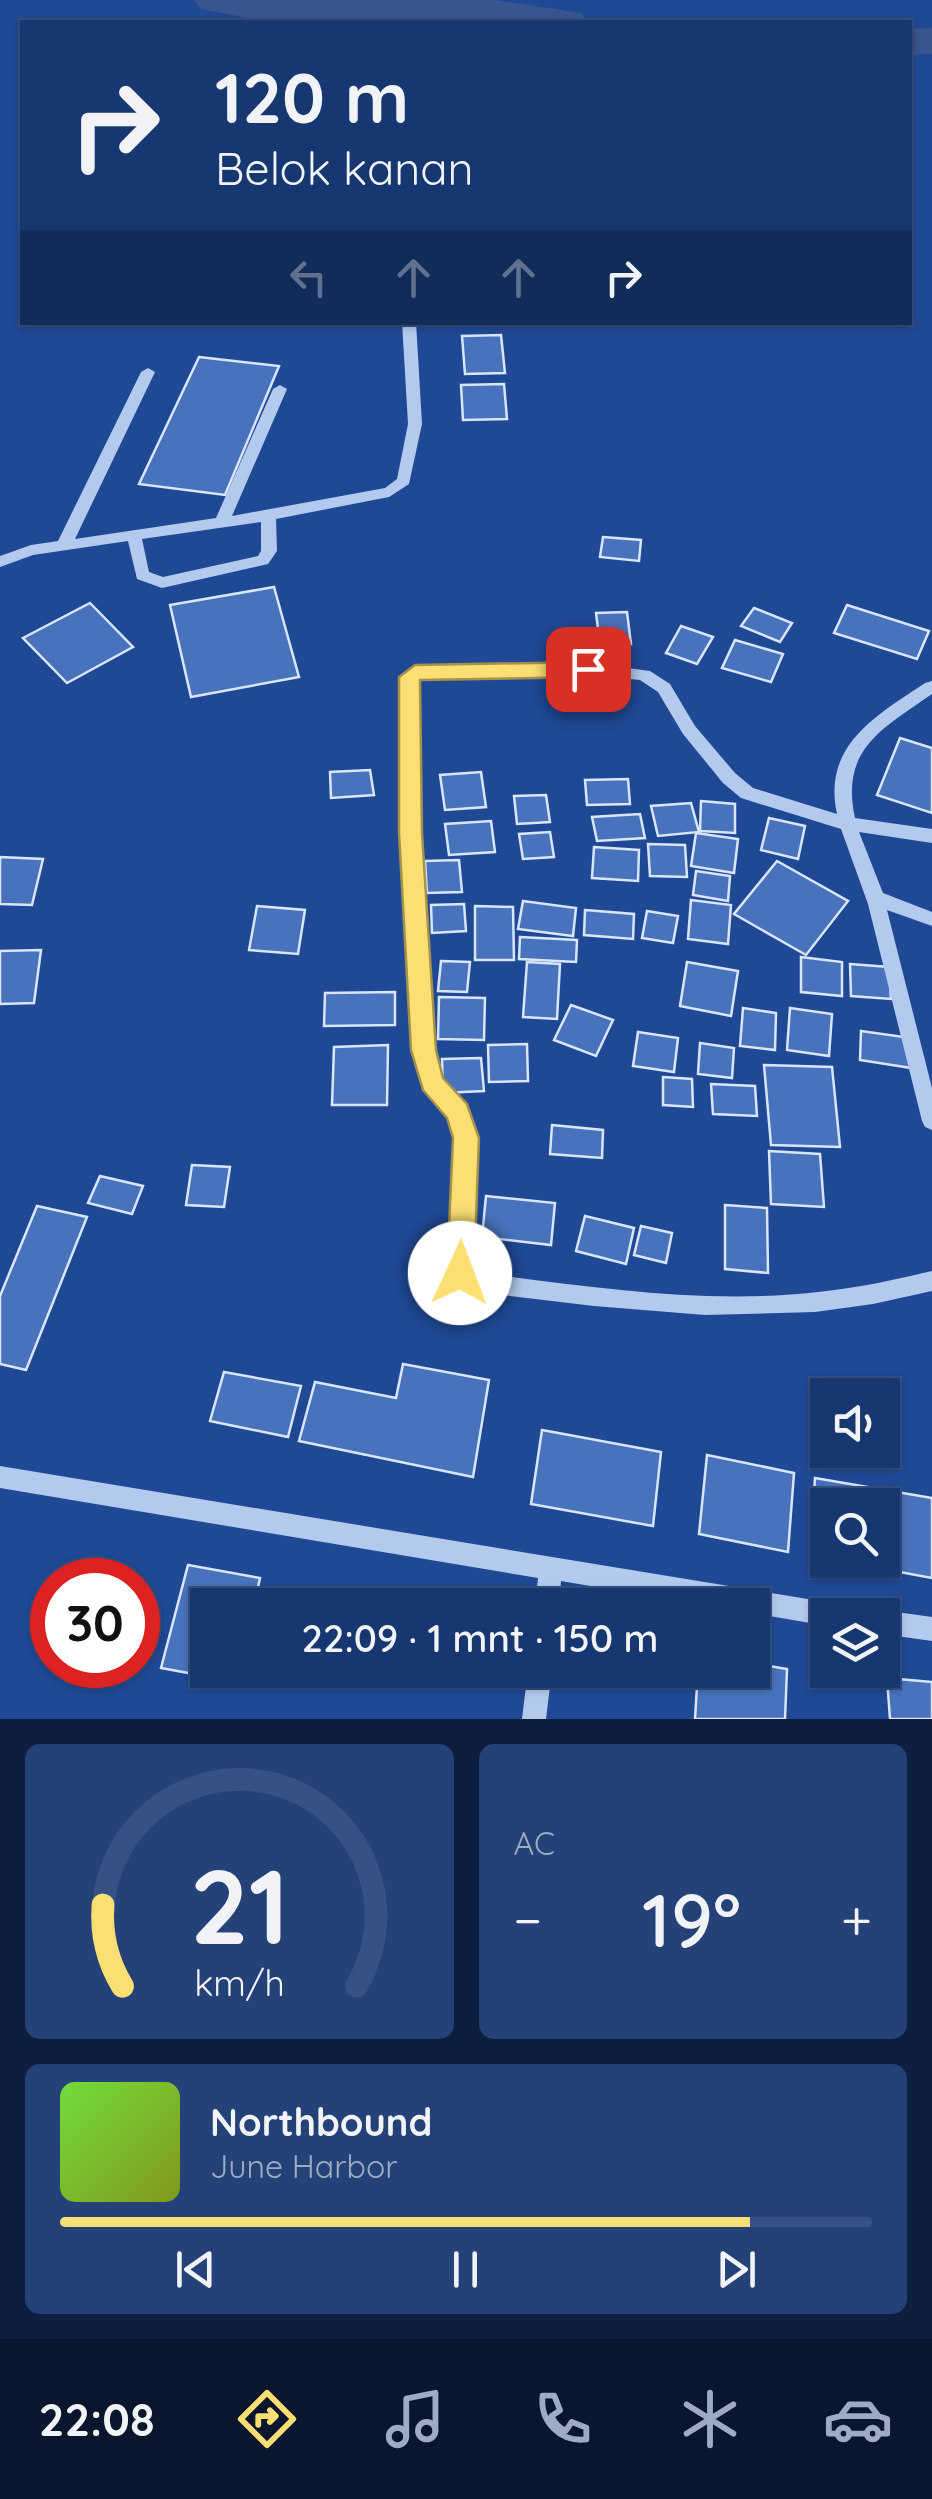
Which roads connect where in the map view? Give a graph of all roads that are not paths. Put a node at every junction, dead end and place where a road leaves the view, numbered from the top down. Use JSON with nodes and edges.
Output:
{"nodes":[{"id":1,"x":409,"y":325,"type":"edge"},
{"id":2,"x":148,"y":372,"type":"dead end"},
{"id":3,"x":280,"y":389,"type":"dead end"},
{"id":4,"x":268,"y":516,"type":"junction"},
{"id":5,"x":222,"y":522,"type":"junction"},
{"id":6,"x":134,"y":534,"type":"junction"},
{"id":7,"x":64,"y":545,"type":"junction"},
{"id":8,"x":0,"y":562,"type":"edge"},
{"id":9,"x":931,"y":687,"type":"edge"},
{"id":10,"x":848,"y":824,"type":"junction"},
{"id":11,"x":932,"y":836,"type":"edge"},
{"id":12,"x":876,"y":898,"type":"junction"},
{"id":13,"x":932,"y":919,"type":"edge"},
{"id":14,"x":932,"y":1121,"type":"edge"},
{"id":15,"x":932,"y":1282,"type":"edge"},
{"id":16,"x":0,"y":1477,"type":"edge"},
{"id":17,"x":550,"y":1571,"type":"junction"},
{"id":18,"x":548,"y":1588,"type":"edge"},
{"id":19,"x":810,"y":1612,"type":"edge"},
{"id":20,"x":900,"y":1625,"type":"edge"},
{"id":21,"x":932,"y":1629,"type":"edge"},
{"id":22,"x":538,"y":1688,"type":"edge"},
{"id":23,"x":534,"y":1719,"type":"edge"}],
"edges":[{"from":1,"to":4,"type":"street"},
{"from":2,"to":7,"type":"street"},
{"from":3,"to":5,"type":"street"},
{"from":4,"to":5,"type":"street"},
{"from":4,"to":6,"type":"street"},
{"from":5,"to":6,"type":"street"},
{"from":6,"to":7,"type":"street"},
{"from":7,"to":8,"type":"street"},
{"from":9,"to":10,"type":"street"},
{"from":10,"to":11,"type":"street"},
{"from":10,"to":12,"type":"street"},
{"from":10,"to":15,"type":"street"},
{"from":12,"to":13,"type":"street"},
{"from":12,"to":14,"type":"street"},
{"from":16,"to":17,"type":"street"},
{"from":17,"to":18,"type":"street"},
{"from":17,"to":19,"type":"street"},
{"from":20,"to":21,"type":"street"},
{"from":22,"to":23,"type":"street"}]}
